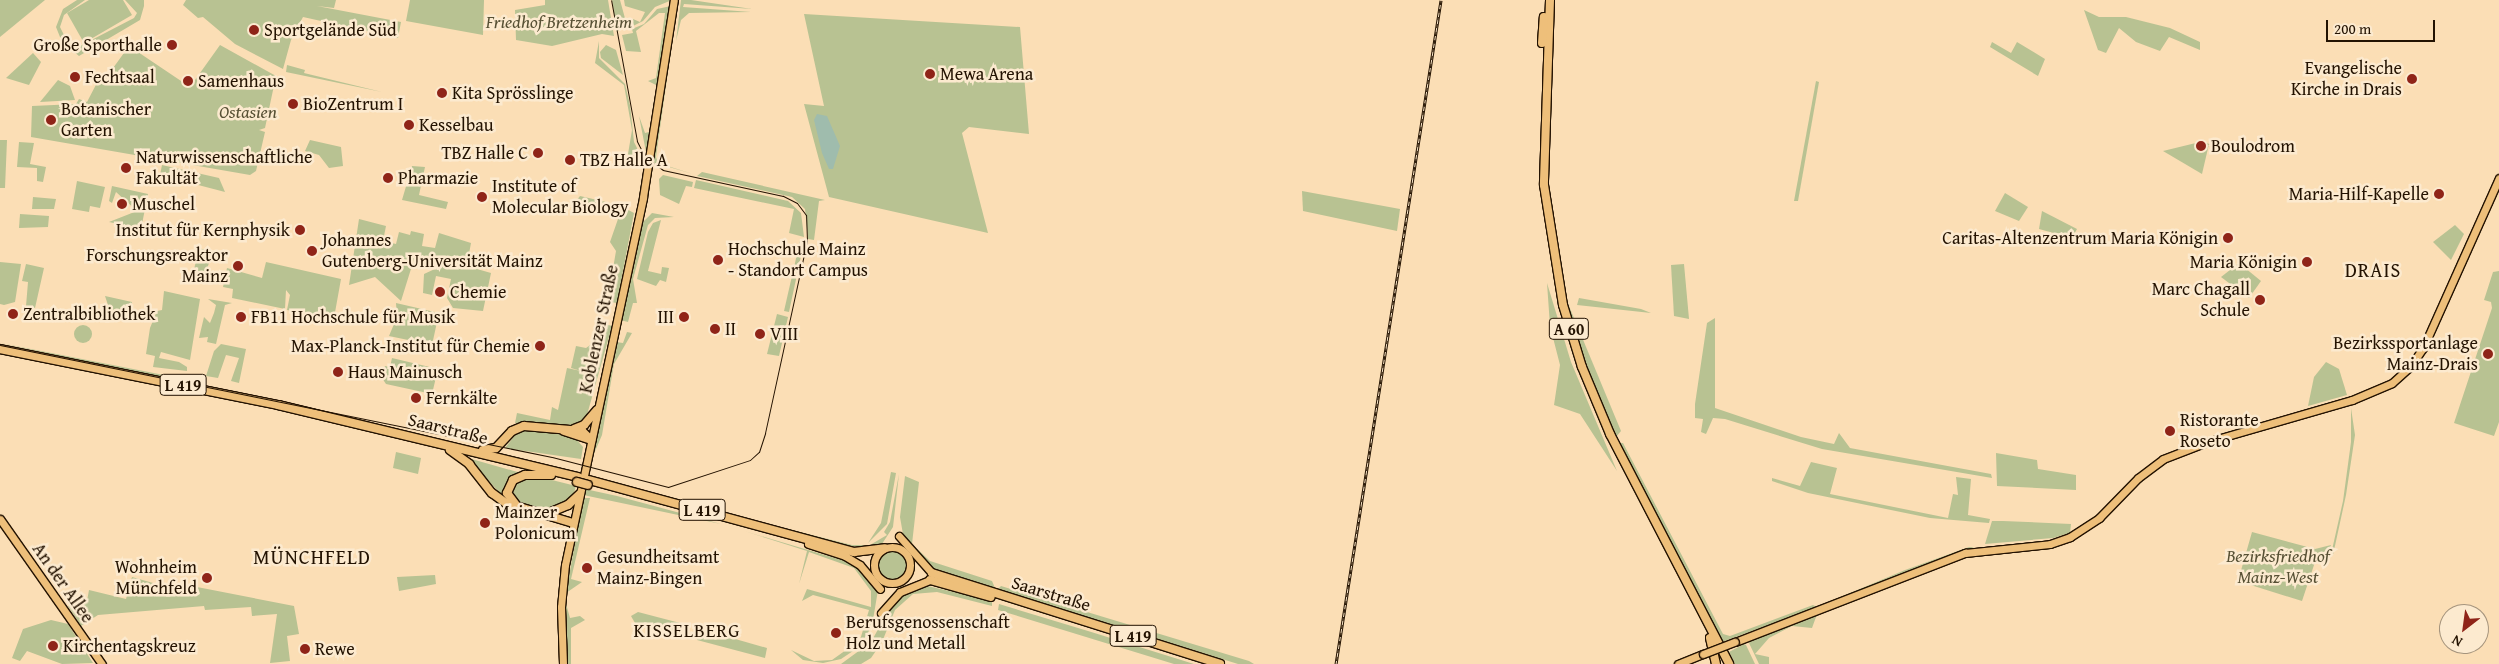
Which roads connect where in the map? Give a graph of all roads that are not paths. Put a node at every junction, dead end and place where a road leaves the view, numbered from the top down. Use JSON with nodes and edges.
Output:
{"nodes":[{"id":1,"x":674,"y":0,"type":"edge"},
{"id":2,"x":1545,"y":0,"type":"edge"},
{"id":3,"x":1550,"y":0,"type":"edge"},
{"id":4,"x":2499,"y":178,"type":"edge"},
{"id":5,"x":0,"y":349,"type":"edge"},
{"id":6,"x":0,"y":354,"type":"edge"},
{"id":7,"x":597,"y":410,"type":"junction"},
{"id":8,"x":556,"y":428,"type":"junction"},
{"id":9,"x":573,"y":429,"type":"junction"},
{"id":10,"x":506,"y":438,"type":"junction"},
{"id":11,"x":590,"y":440,"type":"junction"},
{"id":12,"x":450,"y":450,"type":"junction"},
{"id":13,"x":468,"y":450,"type":"junction"},
{"id":14,"x":519,"y":462,"type":"junction"},
{"id":15,"x":552,"y":475,"type":"junction"},
{"id":16,"x":578,"y":480,"type":"junction"},
{"id":17,"x":589,"y":482,"type":"junction"},
{"id":18,"x":580,"y":494,"type":"junction"},
{"id":19,"x":549,"y":513,"type":"junction"},
{"id":20,"x":0,"y":519,"type":"edge"},
{"id":21,"x":573,"y":523,"type":"junction"},
{"id":22,"x":899,"y":536,"type":"dead end"},
{"id":23,"x":885,"y":548,"type":"junction"},
{"id":24,"x":907,"y":554,"type":"junction"},
{"id":25,"x":845,"y":556,"type":"junction"},
{"id":26,"x":877,"y":575,"type":"junction"},
{"id":27,"x":931,"y":576,"type":"junction"},
{"id":28,"x":899,"y":582,"type":"junction"},
{"id":29,"x":880,"y":589,"type":"dead end"},
{"id":30,"x":996,"y":596,"type":"junction"},
{"id":31,"x":881,"y":613,"type":"dead end"},
{"id":32,"x":1710,"y":638,"type":"junction"},
{"id":33,"x":102,"y":664,"type":"edge"},
{"id":34,"x":563,"y":664,"type":"edge"},
{"id":35,"x":1206,"y":664,"type":"edge"},
{"id":36,"x":1220,"y":664,"type":"edge"},
{"id":37,"x":1678,"y":664,"type":"edge"},
{"id":38,"x":1716,"y":664,"type":"edge"},
{"id":39,"x":1724,"y":664,"type":"edge"},
{"id":40,"x":1729,"y":664,"type":"edge"}],
"edges":[{"from":1,"to":7,"type":"main road","name":"Koblenzer Straße"},
{"from":2,"to":32,"type":"highway","number":"A 60"},
{"from":3,"to":40,"type":"highway","number":"A 60"},
{"from":4,"to":37,"type":"main road","bridge":true},
{"from":5,"to":13,"type":"highway","name":"Saarstraße","number":"L 419"},
{"from":6,"to":12,"type":"highway","name":"Saarstraße","number":"L 419"},
{"from":7,"to":9,"type":"highway"},
{"from":7,"to":11,"type":"main road","name":"Koblenzer Straße"},
{"from":8,"to":9,"type":"highway"},
{"from":8,"to":10,"type":"highway"},
{"from":8,"to":11,"type":"highway"},
{"from":9,"to":11,"type":"highway"},
{"from":10,"to":13,"type":"highway"},
{"from":10,"to":14,"type":"highway"},
{"from":11,"to":18,"type":"main road","name":"Koblenzer Straße"},
{"from":12,"to":15,"type":"highway","name":"Saarstraße","number":"L 419"},
{"from":12,"to":21,"type":"highway"},
{"from":13,"to":14,"type":"highway","name":"Saarstraße","number":"L 419"},
{"from":14,"to":16,"type":"highway","name":"Saarstraße","number":"L 419"},
{"from":15,"to":16,"type":"highway","name":"Saarstraße","number":"L 419"},
{"from":15,"to":19,"type":"highway"},
{"from":16,"to":17,"type":"highway","name":"Saarstraße","number":"L 419","bridge":true},
{"from":17,"to":23,"type":"highway","name":"Saarstraße","number":"L 419"},
{"from":17,"to":25,"type":"highway","name":"Saarstraße","number":"L 419"},
{"from":18,"to":19,"type":"highway"},
{"from":18,"to":21,"type":"main road","name":"Koblenzer Straße"},
{"from":19,"to":21,"type":"highway"},
{"from":20,"to":33,"type":"main road","name":"An der Allee"},
{"from":21,"to":34,"type":"main road","name":"Koblenzer Straße"},
{"from":22,"to":27,"type":"main road"},
{"from":23,"to":24,"type":"main road","number":"L 419"},
{"from":23,"to":26,"type":"main road"},
{"from":24,"to":27,"type":"main road","name":"Saarstraße","number":"L 419"},
{"from":24,"to":28,"type":"main road"},
{"from":25,"to":26,"type":"main road","name":"Saarstraße","number":"L 419"},
{"from":25,"to":29,"type":"main road"},
{"from":26,"to":28,"type":"main road","number":"L 419"},
{"from":27,"to":28,"type":"main road","name":"Saarstraße","number":"L 419"},
{"from":27,"to":30,"type":"highway","name":"Saarstraße","number":"L 419"},
{"from":27,"to":31,"type":"main road"},
{"from":30,"to":35,"type":"highway","name":"Saarstraße","number":"L 419"},
{"from":30,"to":36,"type":"highway","name":"Saarstraße","number":"L 419"},
{"from":32,"to":38,"type":"highway"},
{"from":32,"to":39,"type":"highway","number":"A 60"}]}
